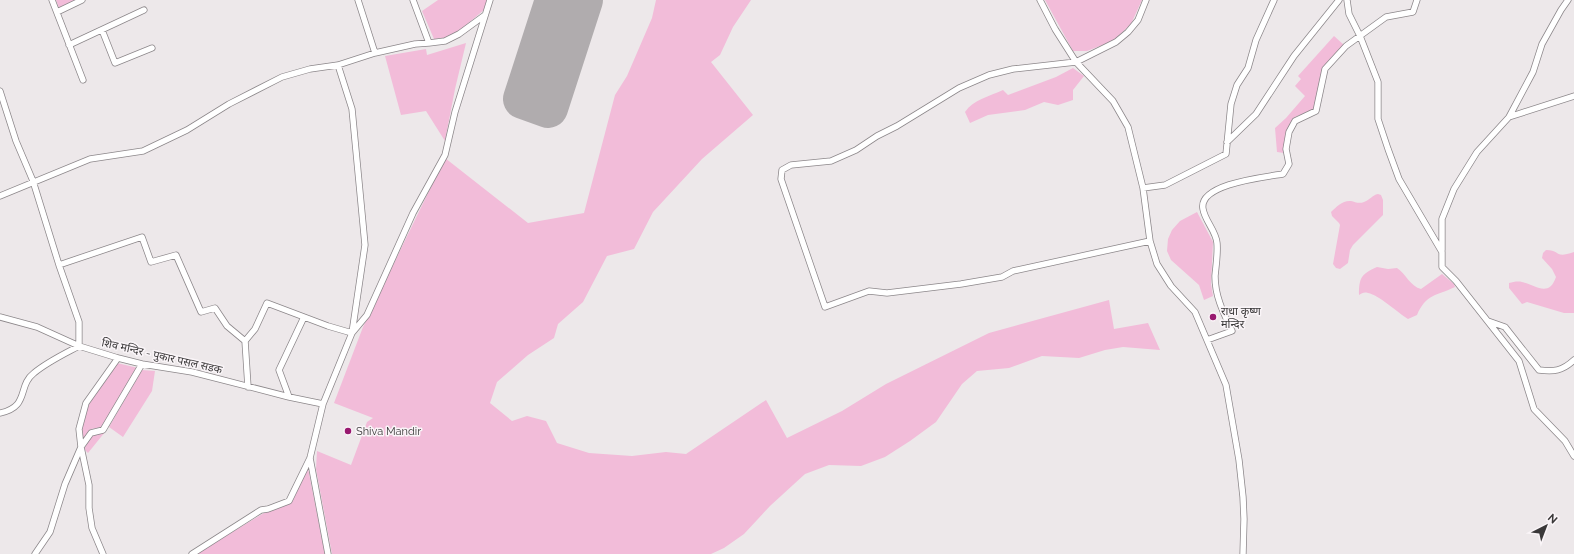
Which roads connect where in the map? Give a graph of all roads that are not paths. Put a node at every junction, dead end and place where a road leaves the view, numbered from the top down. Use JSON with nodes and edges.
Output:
{"nodes":[{"id":1,"x":52,"y":0,"type":"edge"},
{"id":2,"x":82,"y":0,"type":"edge"},
{"id":3,"x":358,"y":0,"type":"edge"},
{"id":4,"x":412,"y":0,"type":"edge"},
{"id":5,"x":490,"y":0,"type":"edge"},
{"id":6,"x":1040,"y":0,"type":"edge"},
{"id":7,"x":1146,"y":0,"type":"edge"},
{"id":8,"x":1274,"y":0,"type":"edge"},
{"id":9,"x":1339,"y":0,"type":"edge"},
{"id":10,"x":1347,"y":0,"type":"edge"},
{"id":11,"x":1416,"y":0,"type":"edge"},
{"id":12,"x":1568,"y":0,"type":"edge"},
{"id":13,"x":144,"y":10,"type":"dead end"},
{"id":14,"x":57,"y":12,"type":"junction"},
{"id":15,"x":485,"y":15,"type":"junction"},
{"id":16,"x":102,"y":30,"type":"junction"},
{"id":17,"x":1360,"y":36,"type":"junction"},
{"id":18,"x":429,"y":43,"type":"junction"},
{"id":19,"x":69,"y":45,"type":"junction"},
{"id":20,"x":152,"y":48,"type":"dead end"},
{"id":21,"x":375,"y":53,"type":"junction"},
{"id":22,"x":1076,"y":62,"type":"junction"},
{"id":23,"x":338,"y":65,"type":"junction"},
{"id":24,"x":83,"y":80,"type":"dead end"},
{"id":25,"x":0,"y":91,"type":"edge"},
{"id":26,"x":1574,"y":96,"type":"edge"},
{"id":27,"x":1509,"y":117,"type":"junction"},
{"id":28,"x":1227,"y":142,"type":"junction"},
{"id":29,"x":33,"y":181,"type":"junction"},
{"id":30,"x":1143,"y":188,"type":"junction"},
{"id":31,"x":0,"y":196,"type":"edge"},
{"id":32,"x":1150,"y":241,"type":"junction"},
{"id":33,"x":1442,"y":252,"type":"junction"},
{"id":34,"x":59,"y":265,"type":"junction"},
{"id":35,"x":0,"y":317,"type":"edge"},
{"id":36,"x":304,"y":317,"type":"junction"},
{"id":37,"x":1488,"y":321,"type":"junction"},
{"id":38,"x":352,"y":333,"type":"junction"},
{"id":39,"x":245,"y":340,"type":"junction"},
{"id":40,"x":1207,"y":340,"type":"junction"},
{"id":41,"x":79,"y":346,"type":"junction"},
{"id":42,"x":118,"y":358,"type":"junction"},
{"id":43,"x":1574,"y":360,"type":"edge"},
{"id":44,"x":142,"y":364,"type":"junction"},
{"id":45,"x":248,"y":387,"type":"junction"},
{"id":46,"x":289,"y":397,"type":"junction"},
{"id":47,"x":323,"y":404,"type":"junction"},
{"id":48,"x":0,"y":413,"type":"edge"},
{"id":49,"x":81,"y":447,"type":"junction"},
{"id":50,"x":1574,"y":456,"type":"edge"},
{"id":51,"x":310,"y":458,"type":"junction"},
{"id":52,"x":35,"y":554,"type":"edge"},
{"id":53,"x":103,"y":554,"type":"edge"},
{"id":54,"x":191,"y":554,"type":"edge"},
{"id":55,"x":328,"y":554,"type":"edge"},
{"id":56,"x":1243,"y":554,"type":"edge"}],
"edges":[{"from":1,"to":14,"type":"street"},
{"from":2,"to":14,"type":"street"},
{"from":3,"to":21,"type":"street"},
{"from":4,"to":18,"type":"street"},
{"from":5,"to":15,"type":"street"},
{"from":6,"to":22,"type":"street"},
{"from":7,"to":22,"type":"street"},
{"from":8,"to":28,"type":"street"},
{"from":9,"to":28,"type":"street"},
{"from":10,"to":17,"type":"street"},
{"from":11,"to":17,"type":"street"},
{"from":12,"to":27,"type":"street"},
{"from":13,"to":16,"type":"street"},
{"from":14,"to":19,"type":"street"},
{"from":15,"to":18,"type":"street"},
{"from":15,"to":38,"type":"street"},
{"from":16,"to":19,"type":"street"},
{"from":16,"to":20,"type":"street"},
{"from":17,"to":33,"type":"street"},
{"from":17,"to":40,"type":"street"},
{"from":18,"to":21,"type":"street"},
{"from":19,"to":24,"type":"street"},
{"from":21,"to":23,"type":"street"},
{"from":22,"to":30,"type":"street"},
{"from":22,"to":32,"type":"street"},
{"from":23,"to":29,"type":"street"},
{"from":23,"to":38,"type":"street"},
{"from":25,"to":29,"type":"street"},
{"from":26,"to":27,"type":"street"},
{"from":27,"to":33,"type":"street"},
{"from":28,"to":30,"type":"street"},
{"from":29,"to":31,"type":"street"},
{"from":29,"to":34,"type":"street"},
{"from":30,"to":32,"type":"street"},
{"from":32,"to":40,"type":"street"},
{"from":33,"to":37,"type":"street"},
{"from":34,"to":39,"type":"street"},
{"from":34,"to":41,"type":"street"},
{"from":35,"to":41,"type":"street","name":"शिव मन्दिर - पुकार पसल सडक"},
{"from":36,"to":38,"type":"street"},
{"from":36,"to":39,"type":"street"},
{"from":36,"to":46,"type":"street"},
{"from":37,"to":43,"type":"street"},
{"from":37,"to":50,"type":"street"},
{"from":38,"to":47,"type":"street"},
{"from":39,"to":45,"type":"street"},
{"from":40,"to":56,"type":"street"},
{"from":41,"to":42,"type":"street","name":"शिव मन्दिर - पुकार पसल सडक"},
{"from":41,"to":48,"type":"street"},
{"from":42,"to":44,"type":"street","name":"शिव मन्दिर - पुकार पसल सडक"},
{"from":42,"to":49,"type":"street"},
{"from":44,"to":45,"type":"street","name":"शिव मन्दिर - पुकार पसल सडक"},
{"from":44,"to":49,"type":"street"},
{"from":45,"to":46,"type":"street","name":"शिव मन्दिर - पुकार पसल सडक"},
{"from":46,"to":47,"type":"street","name":"शिव मन्दिर - पुकार पसल सडक"},
{"from":47,"to":51,"type":"street"},
{"from":49,"to":52,"type":"street"},
{"from":49,"to":53,"type":"street"},
{"from":51,"to":54,"type":"street"},
{"from":51,"to":55,"type":"street"}]}
